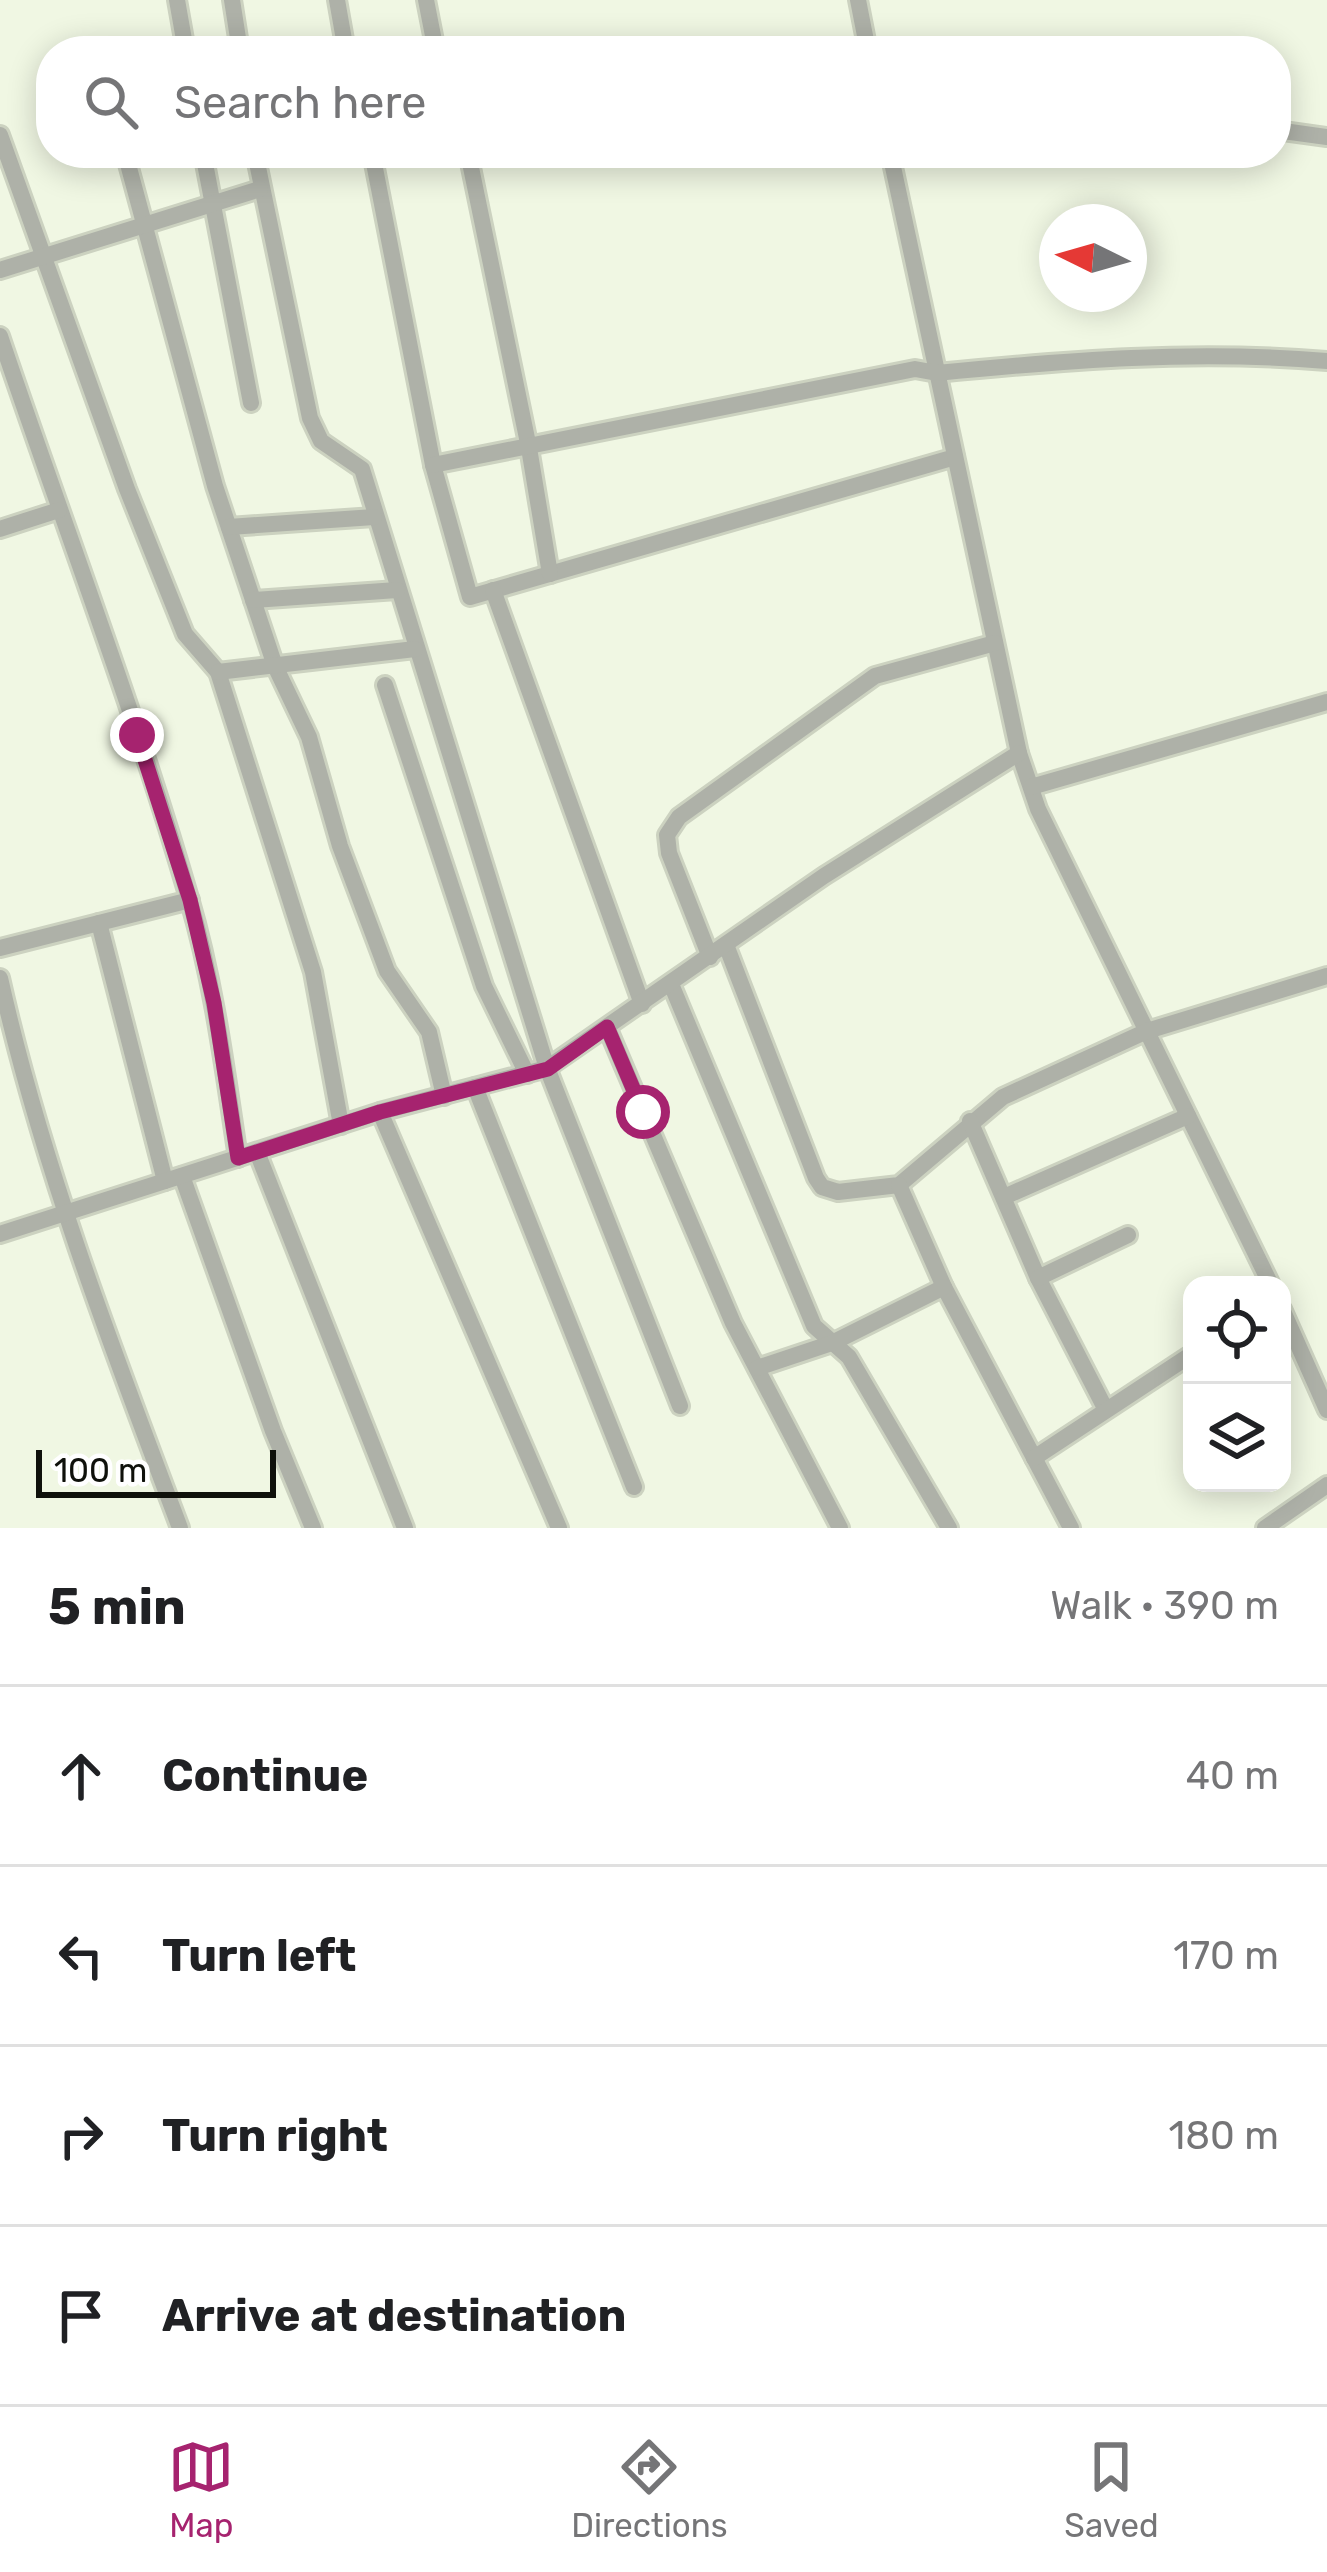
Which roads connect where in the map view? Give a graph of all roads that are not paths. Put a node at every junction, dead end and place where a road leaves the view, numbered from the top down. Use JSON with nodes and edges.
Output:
{"nodes":[{"id":1,"x":177,"y":0,"type":"edge"},
{"id":2,"x":232,"y":0,"type":"edge"},
{"id":3,"x":337,"y":0,"type":"edge"},
{"id":4,"x":426,"y":0,"type":"edge"},
{"id":5,"x":857,"y":0,"type":"edge"},
{"id":6,"x":183,"y":36,"type":"edge"},
{"id":7,"x":238,"y":36,"type":"edge"},
{"id":8,"x":343,"y":36,"type":"edge"},
{"id":9,"x":433,"y":36,"type":"edge"},
{"id":10,"x":865,"y":36,"type":"edge"},
{"id":11,"x":1291,"y":132,"type":"edge"},
{"id":12,"x":0,"y":135,"type":"edge"},
{"id":13,"x":1327,"y":137,"type":"edge"},
{"id":14,"x":129,"y":168,"type":"edge"},
{"id":15,"x":205,"y":168,"type":"edge"},
{"id":16,"x":257,"y":168,"type":"edge"},
{"id":17,"x":375,"y":168,"type":"edge"},
{"id":18,"x":471,"y":168,"type":"edge"},
{"id":19,"x":893,"y":168,"type":"edge"},
{"id":20,"x":260,"y":189,"type":"junction"},
{"id":21,"x":211,"y":204,"type":"junction"},
{"id":22,"x":144,"y":225,"type":"junction"},
{"id":23,"x":44,"y":256,"type":"junction"},
{"id":24,"x":0,"y":270,"type":"edge"},
{"id":25,"x":0,"y":336,"type":"edge"},
{"id":26,"x":1327,"y":361,"type":"edge"},
{"id":27,"x":937,"y":373,"type":"junction"},
{"id":28,"x":251,"y":403,"type":"dead end"},
{"id":29,"x":529,"y":448,"type":"junction"},
{"id":30,"x":955,"y":457,"type":"junction"},
{"id":31,"x":433,"y":465,"type":"junction"},
{"id":32,"x":59,"y":510,"type":"junction"},
{"id":33,"x":374,"y":517,"type":"junction"},
{"id":34,"x":229,"y":527,"type":"junction"},
{"id":35,"x":0,"y":529,"type":"edge"},
{"id":36,"x":550,"y":574,"type":"junction"},
{"id":37,"x":397,"y":590,"type":"junction"},
{"id":38,"x":493,"y":590,"type":"junction"},
{"id":39,"x":253,"y":601,"type":"junction"},
{"id":40,"x":995,"y":643,"type":"junction"},
{"id":41,"x":415,"y":650,"type":"junction"},
{"id":42,"x":275,"y":666,"type":"junction"},
{"id":43,"x":218,"y":672,"type":"junction"},
{"id":44,"x":385,"y":685,"type":"dead end"},
{"id":45,"x":1327,"y":702,"type":"edge"},
{"id":46,"x":1018,"y":753,"type":"junction"},
{"id":47,"x":1030,"y":787,"type":"junction"},
{"id":48,"x":190,"y":900,"type":"junction"},
{"id":49,"x":99,"y":923,"type":"junction"},
{"id":50,"x":726,"y":945,"type":"junction"},
{"id":51,"x":0,"y":948,"type":"edge"},
{"id":52,"x":710,"y":957,"type":"junction"},
{"id":53,"x":1327,"y":976,"type":"edge"},
{"id":54,"x":0,"y":978,"type":"edge"},
{"id":55,"x":670,"y":984,"type":"junction"},
{"id":56,"x":642,"y":1004,"type":"junction"},
{"id":57,"x":607,"y":1027,"type":"junction"},
{"id":58,"x":1147,"y":1031,"type":"junction"},
{"id":59,"x":548,"y":1069,"type":"junction"},
{"id":60,"x":527,"y":1074,"type":"junction"},
{"id":61,"x":475,"y":1087,"type":"junction"},
{"id":62,"x":444,"y":1096,"type":"junction"},
{"id":63,"x":380,"y":1112,"type":"junction"},
{"id":64,"x":1188,"y":1116,"type":"junction"},
{"id":65,"x":970,"y":1121,"type":"junction"},
{"id":66,"x":341,"y":1125,"type":"junction"},
{"id":67,"x":257,"y":1152,"type":"junction"},
{"id":68,"x":238,"y":1158,"type":"junction"},
{"id":69,"x":174,"y":1178,"type":"junction"},
{"id":70,"x":898,"y":1185,"type":"junction"},
{"id":71,"x":1004,"y":1198,"type":"junction"},
{"id":72,"x":65,"y":1213,"type":"junction"},
{"id":73,"x":0,"y":1234,"type":"edge"},
{"id":74,"x":1129,"y":1235,"type":"dead end"},
{"id":75,"x":1267,"y":1276,"type":"edge"},
{"id":76,"x":1038,"y":1278,"type":"junction"},
{"id":77,"x":944,"y":1287,"type":"junction"},
{"id":78,"x":1291,"y":1329,"type":"edge"},
{"id":79,"x":832,"y":1343,"type":"junction"},
{"id":80,"x":1183,"y":1360,"type":"edge"},
{"id":81,"x":757,"y":1368,"type":"junction"},
{"id":82,"x":680,"y":1406,"type":"dead end"},
{"id":83,"x":1327,"y":1409,"type":"edge"},
{"id":84,"x":1106,"y":1410,"type":"junction"},
{"id":85,"x":1034,"y":1458,"type":"junction"},
{"id":86,"x":1327,"y":1485,"type":"edge"},
{"id":87,"x":634,"y":1487,"type":"dead end"},
{"id":88,"x":180,"y":1528,"type":"edge"},
{"id":89,"x":313,"y":1528,"type":"edge"},
{"id":90,"x":405,"y":1528,"type":"edge"},
{"id":91,"x":559,"y":1528,"type":"edge"},
{"id":92,"x":840,"y":1528,"type":"edge"},
{"id":93,"x":949,"y":1528,"type":"edge"},
{"id":94,"x":1071,"y":1528,"type":"edge"},
{"id":95,"x":1265,"y":1528,"type":"edge"}],
"edges":[{"from":1,"to":6,"type":"street"},
{"from":2,"to":7,"type":"street"},
{"from":3,"to":8,"type":"street"},
{"from":4,"to":9,"type":"street"},
{"from":5,"to":10,"type":"street"},
{"from":11,"to":13,"type":"street"},
{"from":12,"to":23,"type":"street"},
{"from":14,"to":22,"type":"street"},
{"from":15,"to":21,"type":"street"},
{"from":16,"to":20,"type":"street"},
{"from":17,"to":31,"type":"street"},
{"from":18,"to":29,"type":"street"},
{"from":19,"to":27,"type":"street"},
{"from":20,"to":21,"type":"street"},
{"from":20,"to":33,"type":"street"},
{"from":21,"to":22,"type":"street"},
{"from":21,"to":28,"type":"street"},
{"from":22,"to":23,"type":"street"},
{"from":22,"to":34,"type":"street"},
{"from":23,"to":24,"type":"street"},
{"from":23,"to":43,"type":"street"},
{"from":25,"to":32,"type":"street"},
{"from":26,"to":27,"type":"street"},
{"from":27,"to":29,"type":"street"},
{"from":27,"to":30,"type":"street"},
{"from":29,"to":31,"type":"street"},
{"from":29,"to":36,"type":"street"},
{"from":30,"to":36,"type":"street"},
{"from":30,"to":40,"type":"street"},
{"from":31,"to":38,"type":"street"},
{"from":32,"to":35,"type":"street"},
{"from":32,"to":48,"type":"street"},
{"from":33,"to":34,"type":"street"},
{"from":33,"to":37,"type":"street"},
{"from":34,"to":39,"type":"street"},
{"from":36,"to":38,"type":"street"},
{"from":37,"to":39,"type":"street"},
{"from":37,"to":41,"type":"street"},
{"from":38,"to":56,"type":"street"},
{"from":39,"to":42,"type":"street"},
{"from":40,"to":46,"type":"street"},
{"from":40,"to":52,"type":"street"},
{"from":41,"to":42,"type":"street"},
{"from":41,"to":59,"type":"street"},
{"from":42,"to":43,"type":"street"},
{"from":42,"to":62,"type":"street"},
{"from":43,"to":66,"type":"street"},
{"from":44,"to":60,"type":"street"},
{"from":45,"to":47,"type":"street"},
{"from":46,"to":47,"type":"street"},
{"from":46,"to":50,"type":"street"},
{"from":47,"to":58,"type":"street"},
{"from":48,"to":49,"type":"street"},
{"from":48,"to":68,"type":"street"},
{"from":49,"to":51,"type":"street"},
{"from":49,"to":69,"type":"street"},
{"from":50,"to":52,"type":"street"},
{"from":50,"to":70,"type":"street"},
{"from":52,"to":55,"type":"street"},
{"from":53,"to":58,"type":"street"},
{"from":54,"to":72,"type":"street"},
{"from":55,"to":56,"type":"street"},
{"from":55,"to":79,"type":"street"},
{"from":56,"to":57,"type":"street"},
{"from":57,"to":59,"type":"street"},
{"from":57,"to":81,"type":"street"},
{"from":58,"to":64,"type":"street"},
{"from":58,"to":65,"type":"street"},
{"from":59,"to":60,"type":"street"},
{"from":59,"to":82,"type":"street"},
{"from":60,"to":61,"type":"street"},
{"from":61,"to":62,"type":"street"},
{"from":61,"to":87,"type":"street"},
{"from":62,"to":63,"type":"street"},
{"from":63,"to":66,"type":"street"},
{"from":63,"to":91,"type":"street"},
{"from":64,"to":71,"type":"street"},
{"from":64,"to":75,"type":"street"},
{"from":65,"to":70,"type":"street"},
{"from":65,"to":71,"type":"street"},
{"from":66,"to":67,"type":"street"},
{"from":67,"to":68,"type":"street"},
{"from":67,"to":90,"type":"street"},
{"from":68,"to":69,"type":"street"},
{"from":69,"to":72,"type":"street"},
{"from":69,"to":89,"type":"street"},
{"from":70,"to":77,"type":"street"},
{"from":71,"to":76,"type":"street"},
{"from":72,"to":73,"type":"street"},
{"from":72,"to":88,"type":"street"},
{"from":74,"to":76,"type":"street"},
{"from":76,"to":84,"type":"street"},
{"from":77,"to":79,"type":"street"},
{"from":77,"to":85,"type":"street"},
{"from":78,"to":83,"type":"street"},
{"from":79,"to":81,"type":"street"},
{"from":79,"to":93,"type":"street"},
{"from":80,"to":84,"type":"street"},
{"from":81,"to":92,"type":"street"},
{"from":84,"to":85,"type":"street"},
{"from":85,"to":94,"type":"street"},
{"from":86,"to":95,"type":"street"}]}
